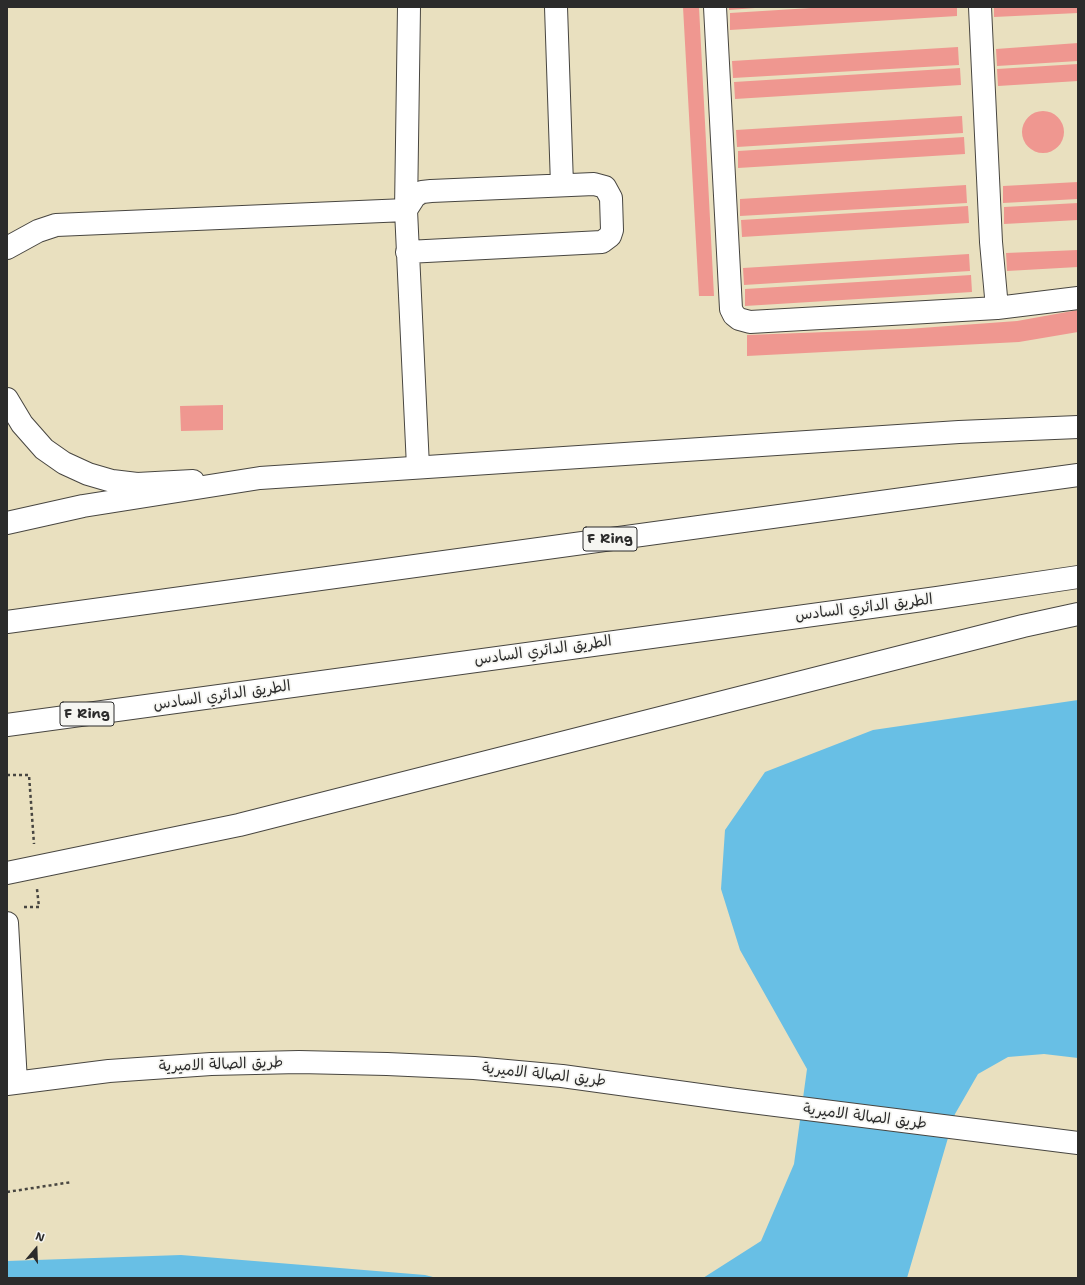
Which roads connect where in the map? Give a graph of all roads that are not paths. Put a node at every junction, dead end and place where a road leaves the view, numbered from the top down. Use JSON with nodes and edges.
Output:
{"nodes":[{"id":1,"x":409,"y":7,"type":"edge"},
{"id":2,"x":556,"y":7,"type":"edge"},
{"id":3,"x":715,"y":7,"type":"edge"},
{"id":4,"x":980,"y":7,"type":"edge"},
{"id":5,"x":562,"y":185,"type":"junction"},
{"id":6,"x":406,"y":210,"type":"junction"},
{"id":7,"x":7,"y":248,"type":"edge"},
{"id":8,"x":408,"y":252,"type":"junction"},
{"id":9,"x":1078,"y":298,"type":"edge"},
{"id":10,"x":997,"y":308,"type":"junction"},
{"id":11,"x":7,"y":399,"type":"edge"},
{"id":12,"x":1078,"y":427,"type":"edge"},
{"id":13,"x":418,"y":467,"type":"junction"},
{"id":14,"x":1078,"y":475,"type":"edge"},
{"id":15,"x":260,"y":478,"type":"junction"},
{"id":16,"x":7,"y":523,"type":"edge"},
{"id":17,"x":1078,"y":577,"type":"edge"},
{"id":18,"x":1078,"y":614,"type":"edge"},
{"id":19,"x":7,"y":622,"type":"edge"},
{"id":20,"x":7,"y":725,"type":"edge"},
{"id":21,"x":7,"y":874,"type":"edge"},
{"id":22,"x":7,"y":922,"type":"edge"},
{"id":23,"x":12,"y":1083,"type":"edge"},
{"id":24,"x":1078,"y":1143,"type":"edge"}],
"edges":[{"from":1,"to":6,"type":"main road"},
{"from":2,"to":5,"type":"main road"},
{"from":3,"to":10,"type":"main road"},
{"from":4,"to":10,"type":"main road"},
{"from":5,"to":6,"type":"main road"},
{"from":5,"to":8,"type":"main road"},
{"from":6,"to":7,"type":"main road"},
{"from":6,"to":8,"type":"main road"},
{"from":8,"to":13,"type":"main road"},
{"from":9,"to":10,"type":"main road"},
{"from":11,"to":15,"type":"main road"},
{"from":12,"to":13,"type":"main road"},
{"from":13,"to":15,"type":"main road"},
{"from":14,"to":19,"type":"main road","number":"F Ring"},
{"from":15,"to":16,"type":"main road"},
{"from":17,"to":20,"type":"main road","name":"الطريق الدائري السادس","number":"F Ring"},
{"from":18,"to":21,"type":"main road"},
{"from":22,"to":23,"type":"main road"},
{"from":23,"to":24,"type":"main road","name":"طريق الصالة الاميرية"}]}
